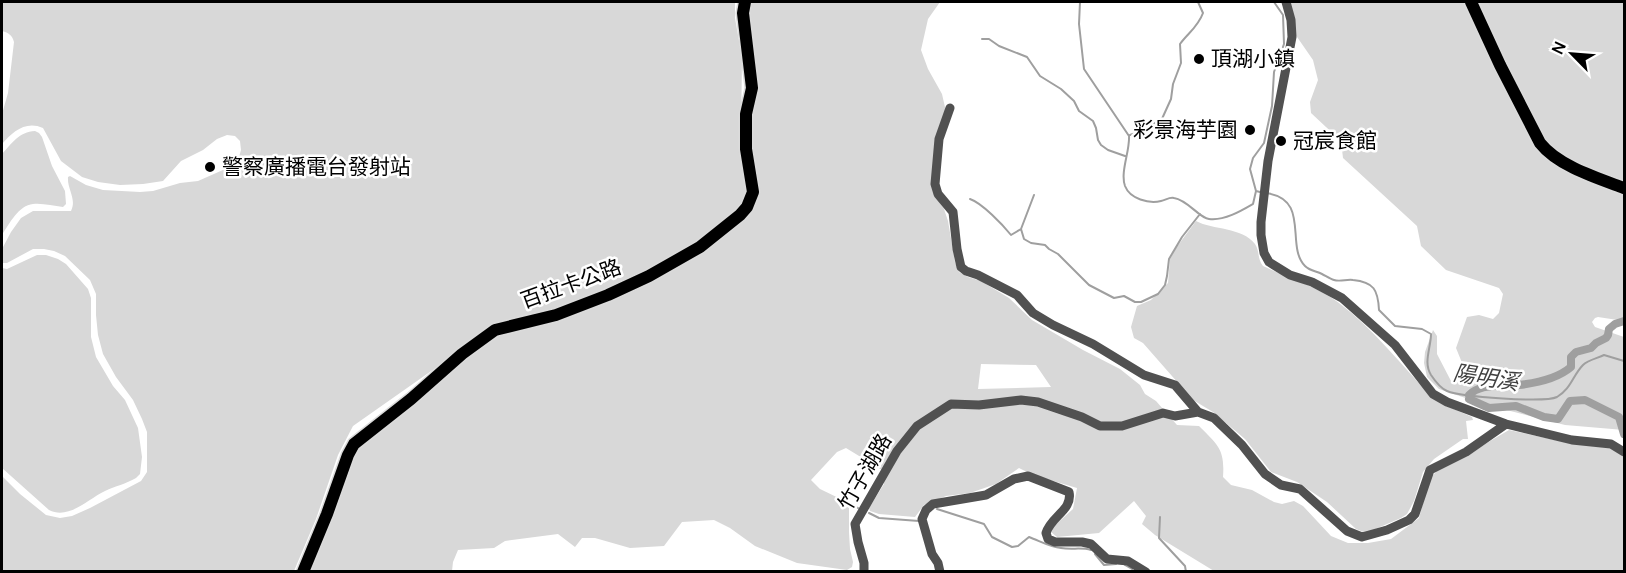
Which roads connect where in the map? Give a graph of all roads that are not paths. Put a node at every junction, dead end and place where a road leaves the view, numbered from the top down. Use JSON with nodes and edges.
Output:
{"nodes":[{"id":1,"x":745,"y":2,"type":"edge"},
{"id":2,"x":1286,"y":2,"type":"edge"},
{"id":3,"x":1471,"y":2,"type":"edge"},
{"id":4,"x":950,"y":108,"type":"dead end"},
{"id":5,"x":1624,"y":188,"type":"edge"},
{"id":6,"x":1198,"y":412,"type":"junction"},
{"id":7,"x":1506,"y":424,"type":"junction"},
{"id":8,"x":1624,"y":452,"type":"edge"},
{"id":9,"x":303,"y":572,"type":"edge"},
{"id":10,"x":864,"y":572,"type":"edge"},
{"id":11,"x":940,"y":572,"type":"edge"},
{"id":12,"x":1146,"y":572,"type":"edge"}],
"edges":[{"from":1,"to":9,"type":"main road","name":"百拉卡公路"},
{"from":2,"to":7,"type":"street"},
{"from":3,"to":5,"type":"main road"},
{"from":4,"to":6,"type":"street"},
{"from":6,"to":7,"type":"street"},
{"from":6,"to":10,"type":"street","name":"竹子湖路"},
{"from":7,"to":8,"type":"street"},
{"from":11,"to":12,"type":"street"}]}
